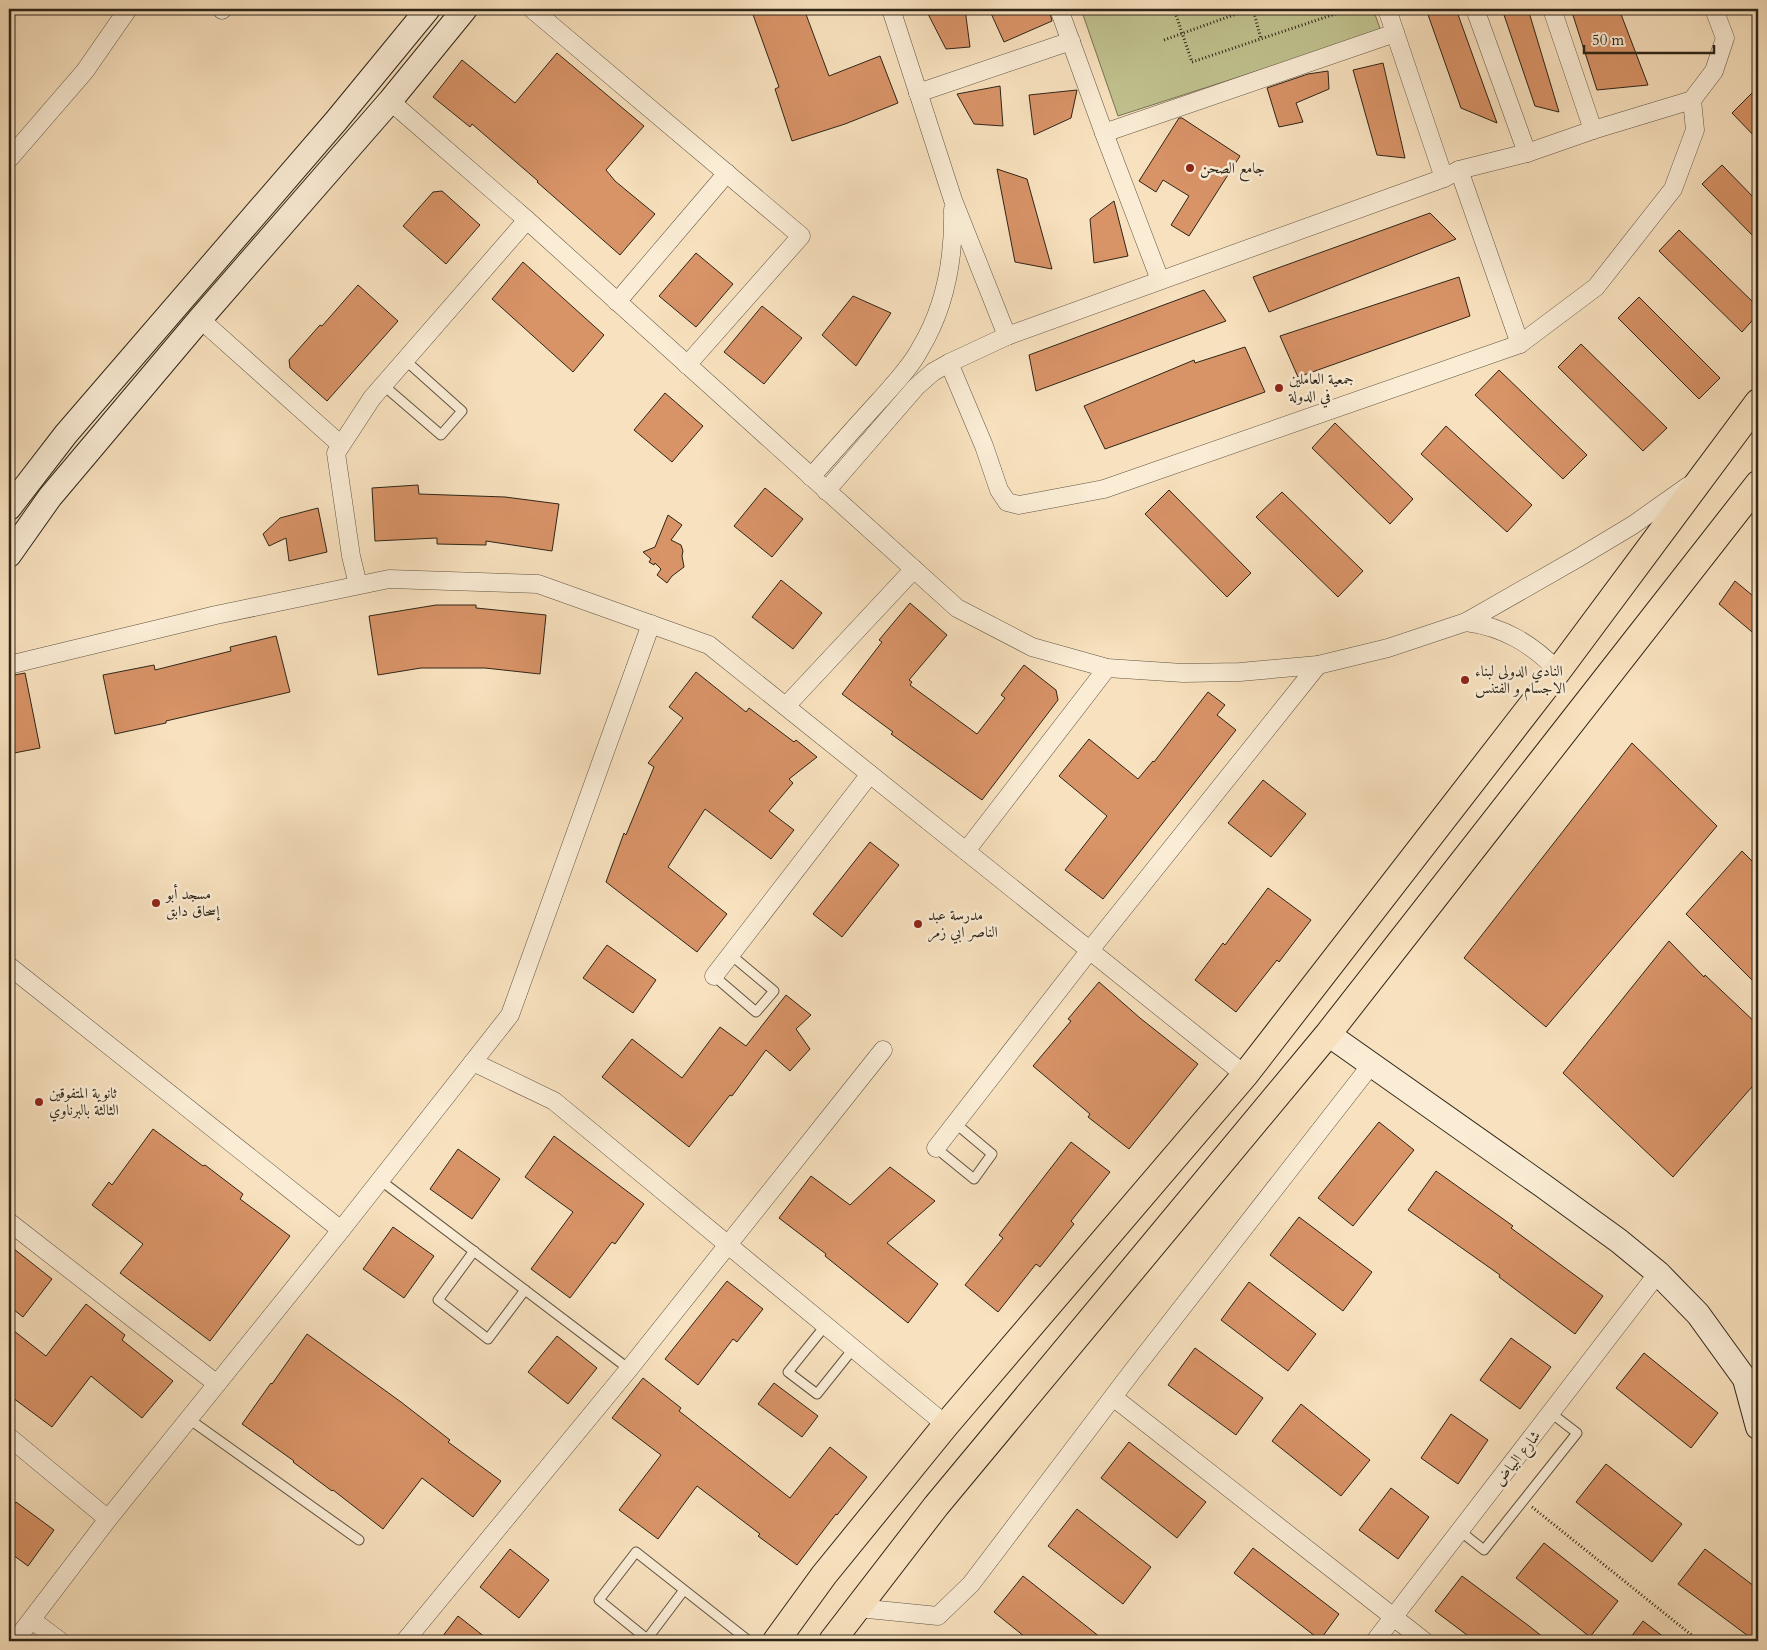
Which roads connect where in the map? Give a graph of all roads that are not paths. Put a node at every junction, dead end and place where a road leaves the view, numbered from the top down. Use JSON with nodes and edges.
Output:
{"nodes":[{"id":1,"x":128,"y":9,"type":"edge"},
{"id":2,"x":428,"y":9,"type":"edge"},
{"id":3,"x":465,"y":9,"type":"edge"},
{"id":4,"x":532,"y":9,"type":"edge"},
{"id":5,"x":891,"y":9,"type":"edge"},
{"id":6,"x":1059,"y":9,"type":"edge"},
{"id":7,"x":1387,"y":9,"type":"edge"},
{"id":8,"x":1475,"y":9,"type":"edge"},
{"id":9,"x":1552,"y":9,"type":"edge"},
{"id":10,"x":1714,"y":9,"type":"edge"},
{"id":11,"x":1395,"y":34,"type":"junction"},
{"id":12,"x":1071,"y":41,"type":"junction"},
{"id":13,"x":918,"y":93,"type":"junction"},
{"id":14,"x":1692,"y":100,"type":"junction"},
{"id":15,"x":390,"y":101,"type":"junction"},
{"id":16,"x":1593,"y":130,"type":"junction"},
{"id":17,"x":1104,"y":133,"type":"junction"},
{"id":18,"x":1527,"y":153,"type":"junction"},
{"id":19,"x":9,"y":159,"type":"edge"},
{"id":20,"x":727,"y":173,"type":"junction"},
{"id":21,"x":1452,"y":174,"type":"junction"},
{"id":22,"x":953,"y":200,"type":"junction"},
{"id":23,"x":527,"y":220,"type":"junction"},
{"id":24,"x":1160,"y":280,"type":"junction"},
{"id":25,"x":617,"y":302,"type":"junction"},
{"id":26,"x":200,"y":319,"type":"junction"},
{"id":27,"x":1006,"y":336,"type":"junction"},
{"id":28,"x":1520,"y":344,"type":"junction"},
{"id":29,"x":405,"y":360,"type":"junction"},
{"id":30,"x":949,"y":363,"type":"junction"},
{"id":31,"x":687,"y":365,"type":"junction"},
{"id":32,"x":383,"y":385,"type":"junction"},
{"id":33,"x":1758,"y":402,"type":"edge"},
{"id":34,"x":341,"y":445,"type":"junction"},
{"id":35,"x":1704,"y":475,"type":"junction"},
{"id":36,"x":811,"y":477,"type":"junction"},
{"id":37,"x":1758,"y":484,"type":"edge"},
{"id":38,"x":826,"y":491,"type":"junction"},
{"id":39,"x":9,"y":508,"type":"edge"},
{"id":40,"x":9,"y":555,"type":"edge"},
{"id":41,"x":914,"y":569,"type":"junction"},
{"id":42,"x":358,"y":585,"type":"junction"},
{"id":43,"x":1466,"y":622,"type":"junction"},
{"id":44,"x":651,"y":624,"type":"junction"},
{"id":45,"x":9,"y":665,"type":"edge"},
{"id":46,"x":1318,"y":666,"type":"junction"},
{"id":47,"x":1108,"y":668,"type":"junction"},
{"id":48,"x":1558,"y":671,"type":"junction"},
{"id":49,"x":786,"y":706,"type":"junction"},
{"id":50,"x":870,"y":774,"type":"junction"},
{"id":51,"x":966,"y":851,"type":"junction"},
{"id":52,"x":1090,"y":950,"type":"junction"},
{"id":53,"x":731,"y":955,"type":"junction"},
{"id":54,"x":9,"y":966,"type":"edge"},
{"id":55,"x":714,"y":976,"type":"joint"},
{"id":56,"x":1328,"y":1034,"type":"junction"},
{"id":57,"x":883,"y":1050,"type":"dead end"},
{"id":58,"x":473,"y":1062,"type":"junction"},
{"id":59,"x":1371,"y":1065,"type":"junction"},
{"id":60,"x":1245,"y":1075,"type":"junction"},
{"id":61,"x":955,"y":1124,"type":"junction"},
{"id":62,"x":936,"y":1148,"type":"joint"},
{"id":63,"x":380,"y":1180,"type":"junction"},
{"id":64,"x":9,"y":1222,"type":"edge"},
{"id":65,"x":341,"y":1230,"type":"junction"},
{"id":66,"x":728,"y":1246,"type":"junction"},
{"id":67,"x":474,"y":1251,"type":"junction"},
{"id":68,"x":1658,"y":1273,"type":"junction"},
{"id":69,"x":525,"y":1290,"type":"junction"},
{"id":70,"x":826,"y":1326,"type":"junction"},
{"id":71,"x":853,"y":1349,"type":"junction"},
{"id":72,"x":629,"y":1369,"type":"junction"},
{"id":73,"x":216,"y":1384,"type":"junction"},
{"id":74,"x":1113,"y":1397,"type":"junction"},
{"id":75,"x":1551,"y":1413,"type":"junction"},
{"id":76,"x":189,"y":1419,"type":"junction"},
{"id":77,"x":946,"y":1425,"type":"junction"},
{"id":78,"x":1758,"y":1427,"type":"edge"},
{"id":79,"x":9,"y":1437,"type":"edge"},
{"id":80,"x":108,"y":1519,"type":"junction"},
{"id":81,"x":1460,"y":1531,"type":"junction"},
{"id":82,"x":359,"y":1540,"type":"dead end"},
{"id":83,"x":684,"y":1590,"type":"junction"},
{"id":84,"x":858,"y":1608,"type":"junction"},
{"id":85,"x":1394,"y":1617,"type":"junction"},
{"id":86,"x":32,"y":1620,"type":"junction"},
{"id":87,"x":15,"y":1641,"type":"edge"},
{"id":88,"x":60,"y":1641,"type":"edge"},
{"id":89,"x":405,"y":1641,"type":"edge"},
{"id":90,"x":749,"y":1641,"type":"edge"},
{"id":91,"x":776,"y":1641,"type":"edge"},
{"id":92,"x":832,"y":1641,"type":"edge"},
{"id":93,"x":1375,"y":1641,"type":"edge"},
{"id":94,"x":1424,"y":1641,"type":"edge"}],
"edges":[{"from":1,"to":19,"type":"street"},
{"from":2,"to":39,"type":"main road"},
{"from":3,"to":15,"type":"main road"},
{"from":4,"to":20,"type":"street"},
{"from":5,"to":13,"type":"street"},
{"from":6,"to":12,"type":"street"},
{"from":7,"to":11,"type":"street"},
{"from":8,"to":18,"type":"street"},
{"from":9,"to":16,"type":"street"},
{"from":10,"to":14,"type":"street"},
{"from":11,"to":17,"type":"street"},
{"from":11,"to":21,"type":"street"},
{"from":12,"to":13,"type":"street"},
{"from":12,"to":17,"type":"street"},
{"from":13,"to":22,"type":"street"},
{"from":14,"to":16,"type":"street"},
{"from":14,"to":28,"type":"street"},
{"from":15,"to":23,"type":"street"},
{"from":15,"to":26,"type":"main road"},
{"from":16,"to":18,"type":"street"},
{"from":17,"to":24,"type":"street"},
{"from":18,"to":21,"type":"street"},
{"from":20,"to":25,"type":"street"},
{"from":20,"to":31,"type":"street"},
{"from":21,"to":24,"type":"street"},
{"from":21,"to":28,"type":"street"},
{"from":22,"to":27,"type":"street"},
{"from":22,"to":36,"type":"street"},
{"from":23,"to":25,"type":"street"},
{"from":23,"to":29,"type":"street"},
{"from":24,"to":27,"type":"street"},
{"from":25,"to":31,"type":"street"},
{"from":26,"to":34,"type":"street"},
{"from":26,"to":40,"type":"main road"},
{"from":27,"to":30,"type":"street"},
{"from":28,"to":30,"type":"street"},
{"from":29,"to":32,"type":"street"},
{"from":29,"to":32,"type":"lane"},
{"from":30,"to":38,"type":"street"},
{"from":31,"to":36,"type":"street"},
{"from":32,"to":34,"type":"street"},
{"from":33,"to":35,"type":"main road"},
{"from":34,"to":42,"type":"street"},
{"from":35,"to":43,"type":"street"},
{"from":35,"to":48,"type":"main road"},
{"from":36,"to":38,"type":"street"},
{"from":37,"to":56,"type":"main road"},
{"from":38,"to":41,"type":"street"},
{"from":41,"to":47,"type":"street"},
{"from":41,"to":49,"type":"street"},
{"from":42,"to":44,"type":"street"},
{"from":42,"to":45,"type":"street"},
{"from":43,"to":46,"type":"street"},
{"from":43,"to":48,"type":"street"},
{"from":44,"to":49,"type":"street"},
{"from":44,"to":58,"type":"street"},
{"from":46,"to":47,"type":"street"},
{"from":46,"to":52,"type":"street"},
{"from":47,"to":51,"type":"street"},
{"from":48,"to":60,"type":"main road"},
{"from":49,"to":50,"type":"street"},
{"from":50,"to":51,"type":"street"},
{"from":50,"to":53,"type":"street"},
{"from":51,"to":52,"type":"street"},
{"from":52,"to":60,"type":"street"},
{"from":52,"to":61,"type":"street"},
{"from":53,"to":55,"type":"street"},
{"from":53,"to":55,"type":"lane"},
{"from":54,"to":65,"type":"street"},
{"from":56,"to":59,"type":"main road"},
{"from":56,"to":84,"type":"main road"},
{"from":57,"to":66,"type":"street"},
{"from":58,"to":63,"type":"street"},
{"from":58,"to":66,"type":"street"},
{"from":59,"to":68,"type":"main road"},
{"from":59,"to":74,"type":"street"},
{"from":60,"to":77,"type":"main road"},
{"from":61,"to":62,"type":"street"},
{"from":61,"to":62,"type":"lane"},
{"from":63,"to":65,"type":"street"},
{"from":63,"to":67,"type":"lane"},
{"from":64,"to":73,"type":"street"},
{"from":65,"to":73,"type":"street"},
{"from":66,"to":70,"type":"street"},
{"from":66,"to":72,"type":"street"},
{"from":67,"to":69,"type":"lane"},
{"from":67,"to":69,"type":"lane"},
{"from":68,"to":75,"type":"street","name":"شارع البياض"},
{"from":68,"to":78,"type":"main road"},
{"from":69,"to":72,"type":"lane"},
{"from":70,"to":71,"type":"street"},
{"from":70,"to":71,"type":"lane"},
{"from":71,"to":77,"type":"street"},
{"from":72,"to":89,"type":"street"},
{"from":73,"to":76,"type":"street"},
{"from":74,"to":84,"type":"street"},
{"from":74,"to":85,"type":"street"},
{"from":75,"to":81,"type":"street","name":"شارع البياض"},
{"from":75,"to":81,"type":"lane"},
{"from":76,"to":80,"type":"street"},
{"from":76,"to":82,"type":"lane"},
{"from":77,"to":91,"type":"main road"},
{"from":79,"to":80,"type":"street"},
{"from":80,"to":86,"type":"street"},
{"from":81,"to":85,"type":"street","name":"شارع البياض"},
{"from":83,"to":83,"type":"lane"},
{"from":83,"to":90,"type":"lane"},
{"from":84,"to":92,"type":"main road"},
{"from":85,"to":93,"type":"street","name":"شارع البياض"},
{"from":85,"to":94,"type":"street"},
{"from":86,"to":87,"type":"street"},
{"from":86,"to":88,"type":"street"}]}
